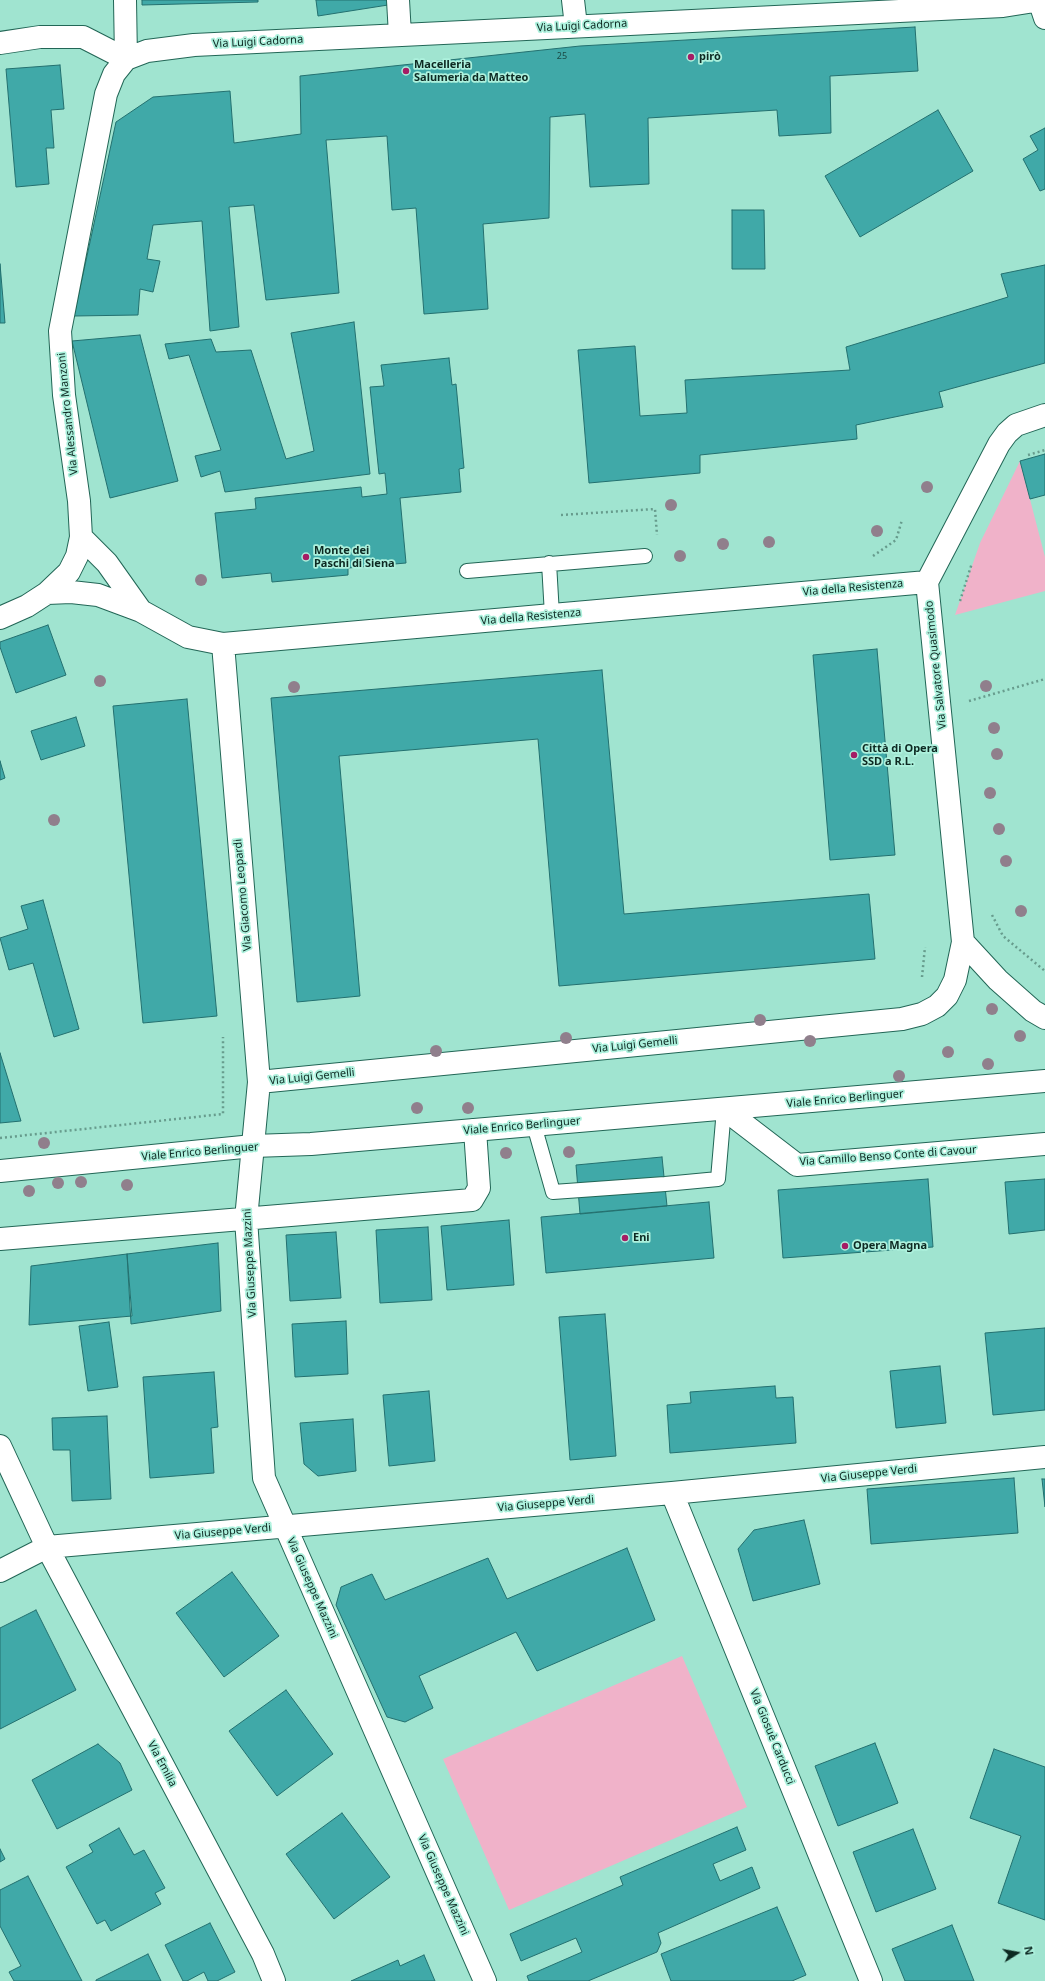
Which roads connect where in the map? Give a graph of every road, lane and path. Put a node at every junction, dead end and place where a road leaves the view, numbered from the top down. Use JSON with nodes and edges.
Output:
{"nodes":[{"id":1,"x":125,"y":0,"type":"edge"},
{"id":2,"x":398,"y":0,"type":"edge"},
{"id":3,"x":573,"y":0,"type":"edge"},
{"id":4,"x":1040,"y":0,"type":"edge"},
{"id":5,"x":1045,"y":18,"type":"edge"},
{"id":6,"x":576,"y":26,"type":"junction"},
{"id":7,"x":400,"y":35,"type":"junction"},
{"id":8,"x":0,"y":43,"type":"edge"},
{"id":9,"x":126,"y":59,"type":"junction"},
{"id":10,"x":1045,"y":415,"type":"edge"},
{"id":11,"x":1045,"y":450,"type":"edge"},
{"id":12,"x":1026,"y":456,"type":"dead end"},
{"id":13,"x":561,"y":515,"type":"dead end"},
{"id":14,"x":902,"y":520,"type":"dead end"},
{"id":15,"x":81,"y":537,"type":"junction"},
{"id":16,"x":658,"y":538,"type":"dead end"},
{"id":17,"x":975,"y":555,"type":"dead end"},
{"id":18,"x":645,"y":556,"type":"dead end"},
{"id":19,"x":867,"y":557,"type":"dead end"},
{"id":20,"x":549,"y":563,"type":"junction"},
{"id":21,"x":467,"y":571,"type":"dead end"},
{"id":22,"x":927,"y":582,"type":"junction"},
{"id":23,"x":47,"y":593,"type":"junction"},
{"id":24,"x":958,"y":608,"type":"dead end"},
{"id":25,"x":141,"y":611,"type":"junction"},
{"id":26,"x":552,"y":615,"type":"junction"},
{"id":27,"x":0,"y":618,"type":"edge"},
{"id":28,"x":224,"y":644,"type":"junction"},
{"id":29,"x":1045,"y":679,"type":"edge"},
{"id":30,"x":940,"y":706,"type":"junction"},
{"id":31,"x":988,"y":910,"type":"dead end"},
{"id":32,"x":963,"y":942,"type":"junction"},
{"id":33,"x":1045,"y":971,"type":"edge"},
{"id":34,"x":1045,"y":1018,"type":"edge"},
{"id":35,"x":224,"y":1038,"type":"dead end"},
{"id":36,"x":1045,"y":1081,"type":"edge"},
{"id":37,"x":259,"y":1082,"type":"junction"},
{"id":38,"x":724,"y":1109,"type":"junction"},
{"id":39,"x":534,"y":1125,"type":"junction"},
{"id":40,"x":475,"y":1130,"type":"junction"},
{"id":41,"x":0,"y":1138,"type":"edge"},
{"id":42,"x":1045,"y":1144,"type":"edge"},
{"id":43,"x":253,"y":1146,"type":"junction"},
{"id":44,"x":0,"y":1171,"type":"edge"},
{"id":45,"x":246,"y":1219,"type":"junction"},
{"id":46,"x":0,"y":1239,"type":"edge"},
{"id":47,"x":0,"y":1446,"type":"edge"},
{"id":48,"x":1045,"y":1457,"type":"edge"},
{"id":49,"x":672,"y":1493,"type":"junction"},
{"id":50,"x":284,"y":1526,"type":"junction"},
{"id":51,"x":47,"y":1547,"type":"junction"},
{"id":52,"x":0,"y":1571,"type":"edge"},
{"id":53,"x":274,"y":1981,"type":"edge"},
{"id":54,"x":485,"y":1981,"type":"edge"},
{"id":55,"x":871,"y":1981,"type":"edge"}],
"edges":[{"from":1,"to":9,"type":"street"},
{"from":2,"to":7,"type":"street"},
{"from":3,"to":6,"type":"street"},
{"from":4,"to":5,"type":"street"},
{"from":4,"to":6,"type":"street","name":"Via Luigi Cadorna"},
{"from":6,"to":7,"type":"street","name":"Via Luigi Cadorna"},
{"from":7,"to":9,"type":"street","name":"Via Luigi Cadorna"},
{"from":8,"to":9,"type":"street"},
{"from":9,"to":15,"type":"street","name":"Via Alessandro Manzoni"},
{"from":10,"to":22,"type":"street"},
{"from":11,"to":12,"type":"path"},
{"from":13,"to":16,"type":"path"},
{"from":14,"to":19,"type":"path"},
{"from":15,"to":23,"type":"street","name":"Via Alessandro Manzoni"},
{"from":15,"to":25,"type":"street","name":"Via della Resistenza"},
{"from":17,"to":24,"type":"path"},
{"from":18,"to":20,"type":"lane"},
{"from":20,"to":21,"type":"lane"},
{"from":20,"to":26,"type":"lane"},
{"from":22,"to":26,"type":"street","name":"Via della Resistenza"},
{"from":22,"to":30,"type":"street","name":"Via Salvatore Quasimodo"},
{"from":23,"to":25,"type":"street","name":"Via della Resistenza"},
{"from":23,"to":27,"type":"street","name":"Via Alessandro Manzoni"},
{"from":25,"to":28,"type":"street","name":"Via della Resistenza"},
{"from":26,"to":28,"type":"street","name":"Via della Resistenza"},
{"from":28,"to":37,"type":"street","name":"Via Giacomo Leopardi"},
{"from":29,"to":30,"type":"path"},
{"from":30,"to":32,"type":"street","name":"Via Salvatore Quasimodo"},
{"from":31,"to":33,"type":"path"},
{"from":32,"to":34,"type":"street"},
{"from":32,"to":37,"type":"street","name":"Via Luigi Gemelli"},
{"from":35,"to":41,"type":"path"},
{"from":36,"to":38,"type":"street","name":"Viale Enrico Berlinguer"},
{"from":37,"to":43,"type":"street","name":"Via Giacomo Leopardi"},
{"from":38,"to":39,"type":"street","name":"Viale Enrico Berlinguer"},
{"from":38,"to":39,"type":"lane"},
{"from":38,"to":42,"type":"street","name":"Via Camillo Benso Conte di Cavour"},
{"from":39,"to":40,"type":"street","name":"Viale Enrico Berlinguer"},
{"from":40,"to":43,"type":"street","name":"Viale Enrico Berlinguer"},
{"from":40,"to":45,"type":"street"},
{"from":43,"to":44,"type":"street","name":"Viale Enrico Berlinguer"},
{"from":43,"to":45,"type":"street","name":"Via Giuseppe Mazzini"},
{"from":45,"to":46,"type":"street"},
{"from":45,"to":50,"type":"street","name":"Via Giuseppe Mazzini"},
{"from":47,"to":51,"type":"street","name":"Via Emilia"},
{"from":48,"to":49,"type":"street","name":"Via Giuseppe Verdi"},
{"from":49,"to":50,"type":"street","name":"Via Giuseppe Verdi"},
{"from":49,"to":55,"type":"street","name":"Via Giosuè Carducci"},
{"from":50,"to":51,"type":"street","name":"Via Giuseppe Verdi"},
{"from":50,"to":54,"type":"street","name":"Via Giuseppe Mazzini"},
{"from":51,"to":52,"type":"street"},
{"from":51,"to":53,"type":"street","name":"Via Emilia"}]}
